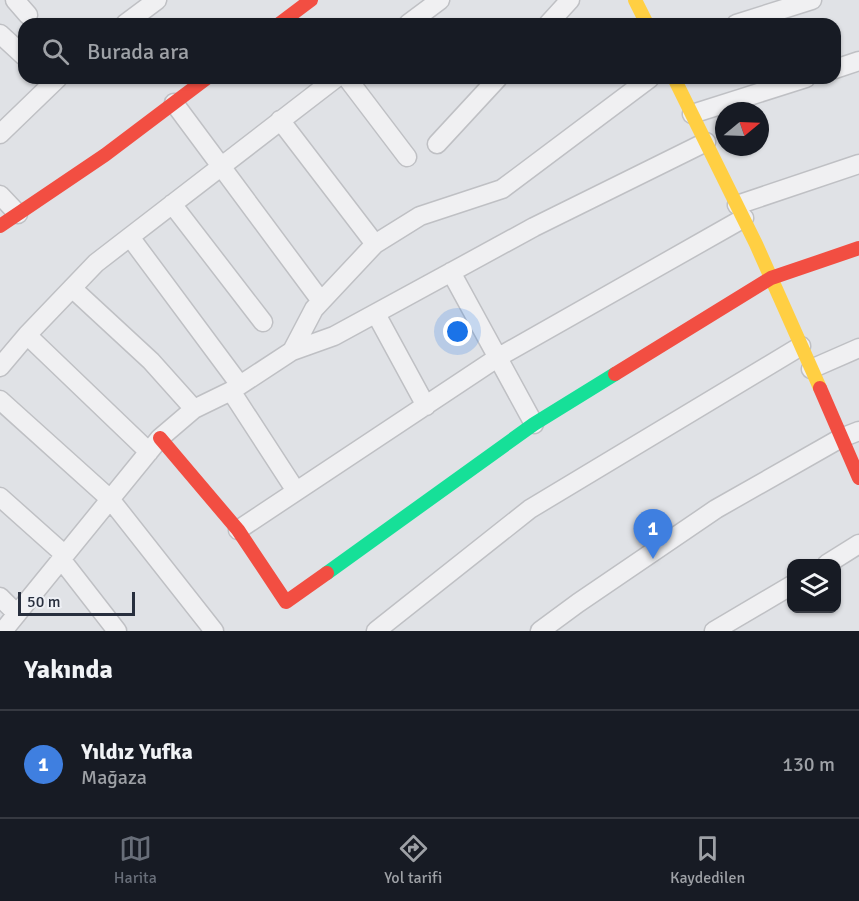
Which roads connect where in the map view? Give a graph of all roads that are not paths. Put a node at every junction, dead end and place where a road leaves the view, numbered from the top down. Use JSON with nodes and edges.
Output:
{"nodes":[{"id":1,"x":15,"y":0,"type":"edge"},
{"id":2,"x":157,"y":0,"type":"edge"},
{"id":3,"x":311,"y":0,"type":"edge"},
{"id":4,"x":440,"y":0,"type":"edge"},
{"id":5,"x":570,"y":0,"type":"edge"},
{"id":6,"x":635,"y":0,"type":"edge"},
{"id":7,"x":812,"y":0,"type":"edge"},
{"id":8,"x":774,"y":6,"type":"edge"},
{"id":9,"x":28,"y":15,"type":"dead end"},
{"id":10,"x":132,"y":18,"type":"edge"},
{"id":11,"x":287,"y":18,"type":"edge"},
{"id":12,"x":416,"y":18,"type":"edge"},
{"id":13,"x":554,"y":18,"type":"edge"},
{"id":14,"x":644,"y":18,"type":"edge"},
{"id":15,"x":749,"y":18,"type":"edge"},
{"id":16,"x":0,"y":34,"type":"edge"},
{"id":17,"x":18,"y":50,"type":"edge"},
{"id":18,"x":859,"y":61,"type":"edge"},
{"id":19,"x":841,"y":67,"type":"edge"},
{"id":20,"x":47,"y":84,"type":"edge"},
{"id":21,"x":199,"y":84,"type":"edge"},
{"id":22,"x":328,"y":84,"type":"edge"},
{"id":23,"x":352,"y":84,"type":"edge"},
{"id":24,"x":492,"y":84,"type":"edge"},
{"id":25,"x":642,"y":84,"type":"edge"},
{"id":26,"x":677,"y":84,"type":"edge"},
{"id":27,"x":787,"y":84,"type":"edge"},
{"id":28,"x":174,"y":103,"type":"junction"},
{"id":29,"x":692,"y":114,"type":"junction"},
{"id":30,"x":280,"y":120,"type":"junction"},
{"id":31,"x":0,"y":134,"type":"edge"},
{"id":32,"x":706,"y":142,"type":"junction"},
{"id":33,"x":437,"y":144,"type":"dead end"},
{"id":34,"x":407,"y":157,"type":"dead end"},
{"id":35,"x":859,"y":164,"type":"edge"},
{"id":36,"x":220,"y":167,"type":"junction"},
{"id":37,"x":0,"y":195,"type":"edge"},
{"id":38,"x":172,"y":204,"type":"junction"},
{"id":39,"x":740,"y":212,"type":"junction"},
{"id":40,"x":18,"y":214,"type":"junction"},
{"id":41,"x":0,"y":225,"type":"edge"},
{"id":42,"x":130,"y":237,"type":"junction"},
{"id":43,"x":375,"y":244,"type":"junction"},
{"id":44,"x":859,"y":248,"type":"edge"},
{"id":45,"x":451,"y":273,"type":"junction"},
{"id":46,"x":771,"y":278,"type":"junction"},
{"id":47,"x":72,"y":288,"type":"junction"},
{"id":48,"x":321,"y":301,"type":"junction"},
{"id":49,"x":376,"y":314,"type":"junction"},
{"id":50,"x":262,"y":322,"type":"dead end"},
{"id":51,"x":27,"y":335,"type":"junction"},
{"id":52,"x":801,"y":346,"type":"junction"},
{"id":53,"x":859,"y":348,"type":"edge"},
{"id":54,"x":292,"y":351,"type":"junction"},
{"id":55,"x":497,"y":358,"type":"junction"},
{"id":56,"x":0,"y":367,"type":"edge"},
{"id":57,"x":811,"y":369,"type":"junction"},
{"id":58,"x":236,"y":388,"type":"junction"},
{"id":59,"x":0,"y":400,"type":"edge"},
{"id":60,"x":426,"y":406,"type":"junction"},
{"id":61,"x":194,"y":409,"type":"junction"},
{"id":62,"x":534,"y":424,"type":"junction"},
{"id":63,"x":859,"y":431,"type":"edge"},
{"id":64,"x":841,"y":438,"type":"junction"},
{"id":65,"x":155,"y":445,"type":"junction"},
{"id":66,"x":859,"y":478,"type":"edge"},
{"id":67,"x":296,"y":491,"type":"junction"},
{"id":68,"x":0,"y":497,"type":"edge"},
{"id":69,"x":110,"y":499,"type":"junction"},
{"id":70,"x":238,"y":530,"type":"junction"},
{"id":71,"x":859,"y":544,"type":"edge"},
{"id":72,"x":63,"y":557,"type":"junction"},
{"id":73,"x":835,"y":559,"type":"edge"},
{"id":74,"x":787,"y":588,"type":"edge"},
{"id":75,"x":0,"y":597,"type":"edge"},
{"id":76,"x":10,"y":625,"type":"edge"},
{"id":77,"x":117,"y":631,"type":"edge"},
{"id":78,"x":214,"y":631,"type":"edge"},
{"id":79,"x":377,"y":631,"type":"edge"},
{"id":80,"x":540,"y":631,"type":"edge"},
{"id":81,"x":714,"y":631,"type":"edge"}],
"edges":[{"from":1,"to":9,"type":"street"},
{"from":2,"to":10,"type":"street"},
{"from":3,"to":11,"type":"street"},
{"from":4,"to":12,"type":"street"},
{"from":5,"to":13,"type":"street"},
{"from":6,"to":14,"type":"street"},
{"from":7,"to":8,"type":"street"},
{"from":8,"to":15,"type":"street"},
{"from":16,"to":17,"type":"street"},
{"from":18,"to":19,"type":"street"},
{"from":20,"to":31,"type":"street"},
{"from":21,"to":28,"type":"street"},
{"from":22,"to":30,"type":"street"},
{"from":23,"to":34,"type":"street"},
{"from":24,"to":33,"type":"street"},
{"from":25,"to":43,"type":"street"},
{"from":26,"to":29,"type":"street"},
{"from":27,"to":29,"type":"street"},
{"from":28,"to":36,"type":"street"},
{"from":28,"to":40,"type":"street"},
{"from":29,"to":32,"type":"street"},
{"from":30,"to":36,"type":"street"},
{"from":30,"to":43,"type":"street"},
{"from":32,"to":39,"type":"street"},
{"from":32,"to":45,"type":"street"},
{"from":35,"to":39,"type":"street"},
{"from":36,"to":38,"type":"street"},
{"from":36,"to":48,"type":"street"},
{"from":37,"to":40,"type":"street"},
{"from":38,"to":42,"type":"street"},
{"from":38,"to":50,"type":"street"},
{"from":39,"to":46,"type":"street"},
{"from":39,"to":55,"type":"street"},
{"from":40,"to":41,"type":"street"},
{"from":42,"to":47,"type":"street"},
{"from":42,"to":58,"type":"street"},
{"from":43,"to":48,"type":"street"},
{"from":44,"to":46,"type":"street"},
{"from":45,"to":49,"type":"street"},
{"from":45,"to":55,"type":"street"},
{"from":46,"to":52,"type":"street"},
{"from":46,"to":62,"type":"street"},
{"from":47,"to":51,"type":"street"},
{"from":47,"to":61,"type":"street"},
{"from":48,"to":54,"type":"street"},
{"from":49,"to":54,"type":"street"},
{"from":49,"to":60,"type":"street"},
{"from":51,"to":56,"type":"street"},
{"from":51,"to":65,"type":"street"},
{"from":52,"to":57,"type":"street"},
{"from":52,"to":79,"type":"street"},
{"from":53,"to":57,"type":"street"},
{"from":54,"to":58,"type":"street"},
{"from":55,"to":60,"type":"street"},
{"from":55,"to":62,"type":"street"},
{"from":57,"to":64,"type":"street"},
{"from":58,"to":61,"type":"street"},
{"from":58,"to":67,"type":"street"},
{"from":59,"to":69,"type":"street"},
{"from":60,"to":67,"type":"street"},
{"from":61,"to":65,"type":"street"},
{"from":62,"to":70,"type":"street"},
{"from":63,"to":64,"type":"street"},
{"from":64,"to":66,"type":"street"},
{"from":64,"to":80,"type":"street"},
{"from":65,"to":69,"type":"street"},
{"from":65,"to":70,"type":"street"},
{"from":67,"to":70,"type":"street"},
{"from":68,"to":72,"type":"street"},
{"from":69,"to":72,"type":"street"},
{"from":69,"to":78,"type":"street"},
{"from":71,"to":73,"type":"street"},
{"from":72,"to":76,"type":"street"},
{"from":72,"to":77,"type":"street"},
{"from":74,"to":81,"type":"street"},
{"from":75,"to":76,"type":"street"}]}
